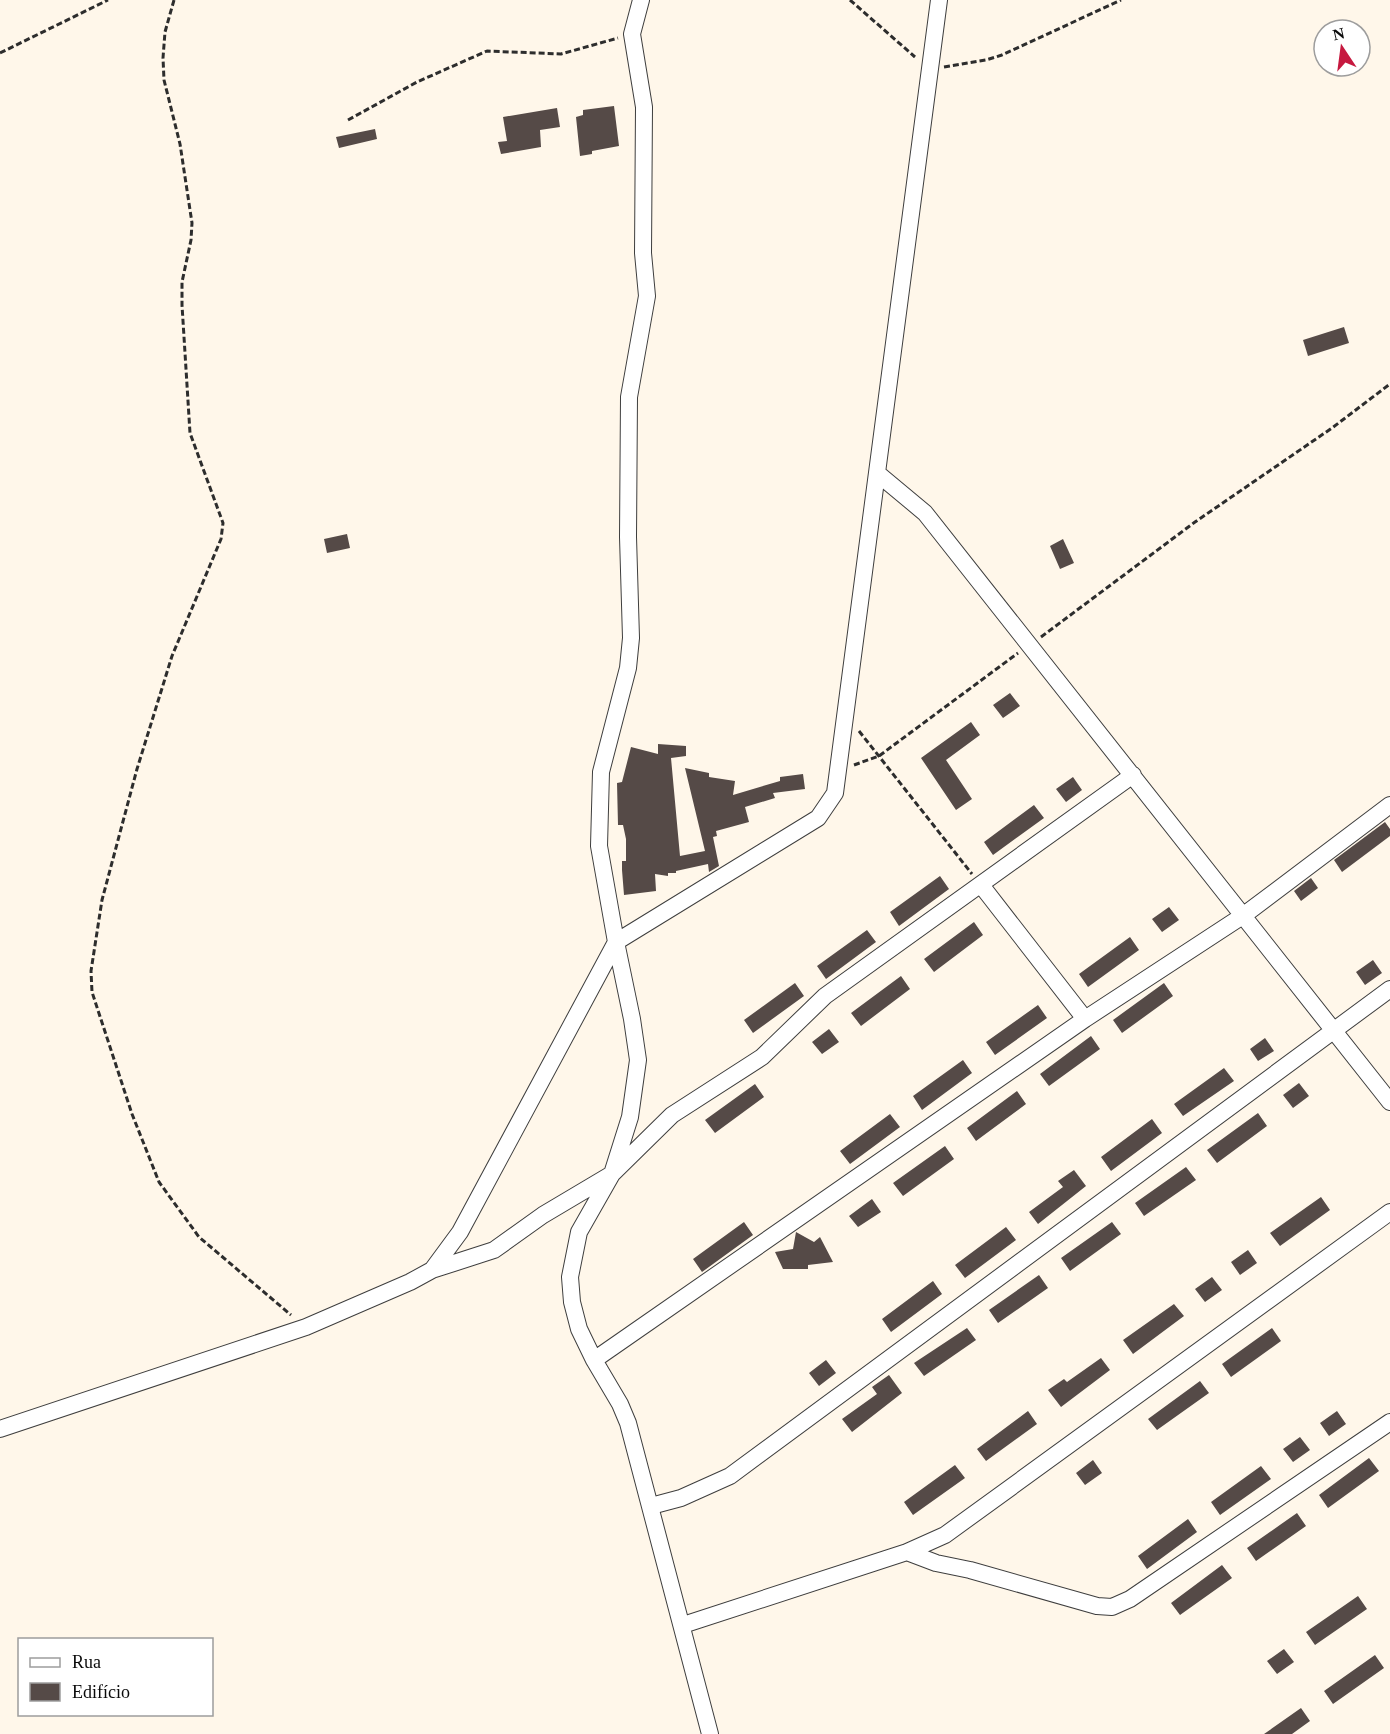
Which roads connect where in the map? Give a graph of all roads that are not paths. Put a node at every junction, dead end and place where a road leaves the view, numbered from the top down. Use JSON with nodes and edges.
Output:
{"nodes":[{"id":1,"x":640,"y":0,"type":"edge"},
{"id":2,"x":939,"y":0,"type":"edge"},
{"id":3,"x":877,"y":473,"type":"junction"},
{"id":4,"x":1133,"y":775,"type":"junction"},
{"id":5,"x":1390,"y":805,"type":"edge"},
{"id":6,"x":981,"y":885,"type":"junction"},
{"id":7,"x":1244,"y":915,"type":"junction"},
{"id":8,"x":615,"y":942,"type":"junction"},
{"id":9,"x":1390,"y":989,"type":"edge"},
{"id":10,"x":1085,"y":1019,"type":"junction"},
{"id":11,"x":1334,"y":1031,"type":"junction"},
{"id":12,"x":1390,"y":1102,"type":"edge"},
{"id":13,"x":612,"y":1174,"type":"junction"},
{"id":14,"x":1390,"y":1212,"type":"edge"},
{"id":15,"x":432,"y":1270,"type":"junction"},
{"id":16,"x":594,"y":1360,"type":"junction"},
{"id":17,"x":1390,"y":1422,"type":"edge"},
{"id":18,"x":0,"y":1430,"type":"edge"},
{"id":19,"x":651,"y":1506,"type":"junction"},
{"id":20,"x":907,"y":1552,"type":"junction"},
{"id":21,"x":683,"y":1625,"type":"junction"},
{"id":22,"x":710,"y":1734,"type":"edge"}],
"edges":[{"from":1,"to":8,"type":"street"},
{"from":2,"to":3,"type":"street"},
{"from":3,"to":4,"type":"street"},
{"from":3,"to":8,"type":"street"},
{"from":4,"to":6,"type":"street"},
{"from":4,"to":7,"type":"street"},
{"from":5,"to":7,"type":"street"},
{"from":6,"to":10,"type":"street"},
{"from":6,"to":13,"type":"street"},
{"from":7,"to":10,"type":"street"},
{"from":7,"to":11,"type":"street"},
{"from":8,"to":13,"type":"street"},
{"from":8,"to":15,"type":"street"},
{"from":9,"to":11,"type":"street"},
{"from":10,"to":16,"type":"street"},
{"from":11,"to":12,"type":"street"},
{"from":11,"to":19,"type":"street"},
{"from":13,"to":15,"type":"street"},
{"from":13,"to":16,"type":"street"},
{"from":14,"to":20,"type":"street"},
{"from":15,"to":18,"type":"street"},
{"from":16,"to":19,"type":"street"},
{"from":17,"to":20,"type":"street"},
{"from":19,"to":21,"type":"street"},
{"from":20,"to":21,"type":"street"},
{"from":21,"to":22,"type":"street"}]}
